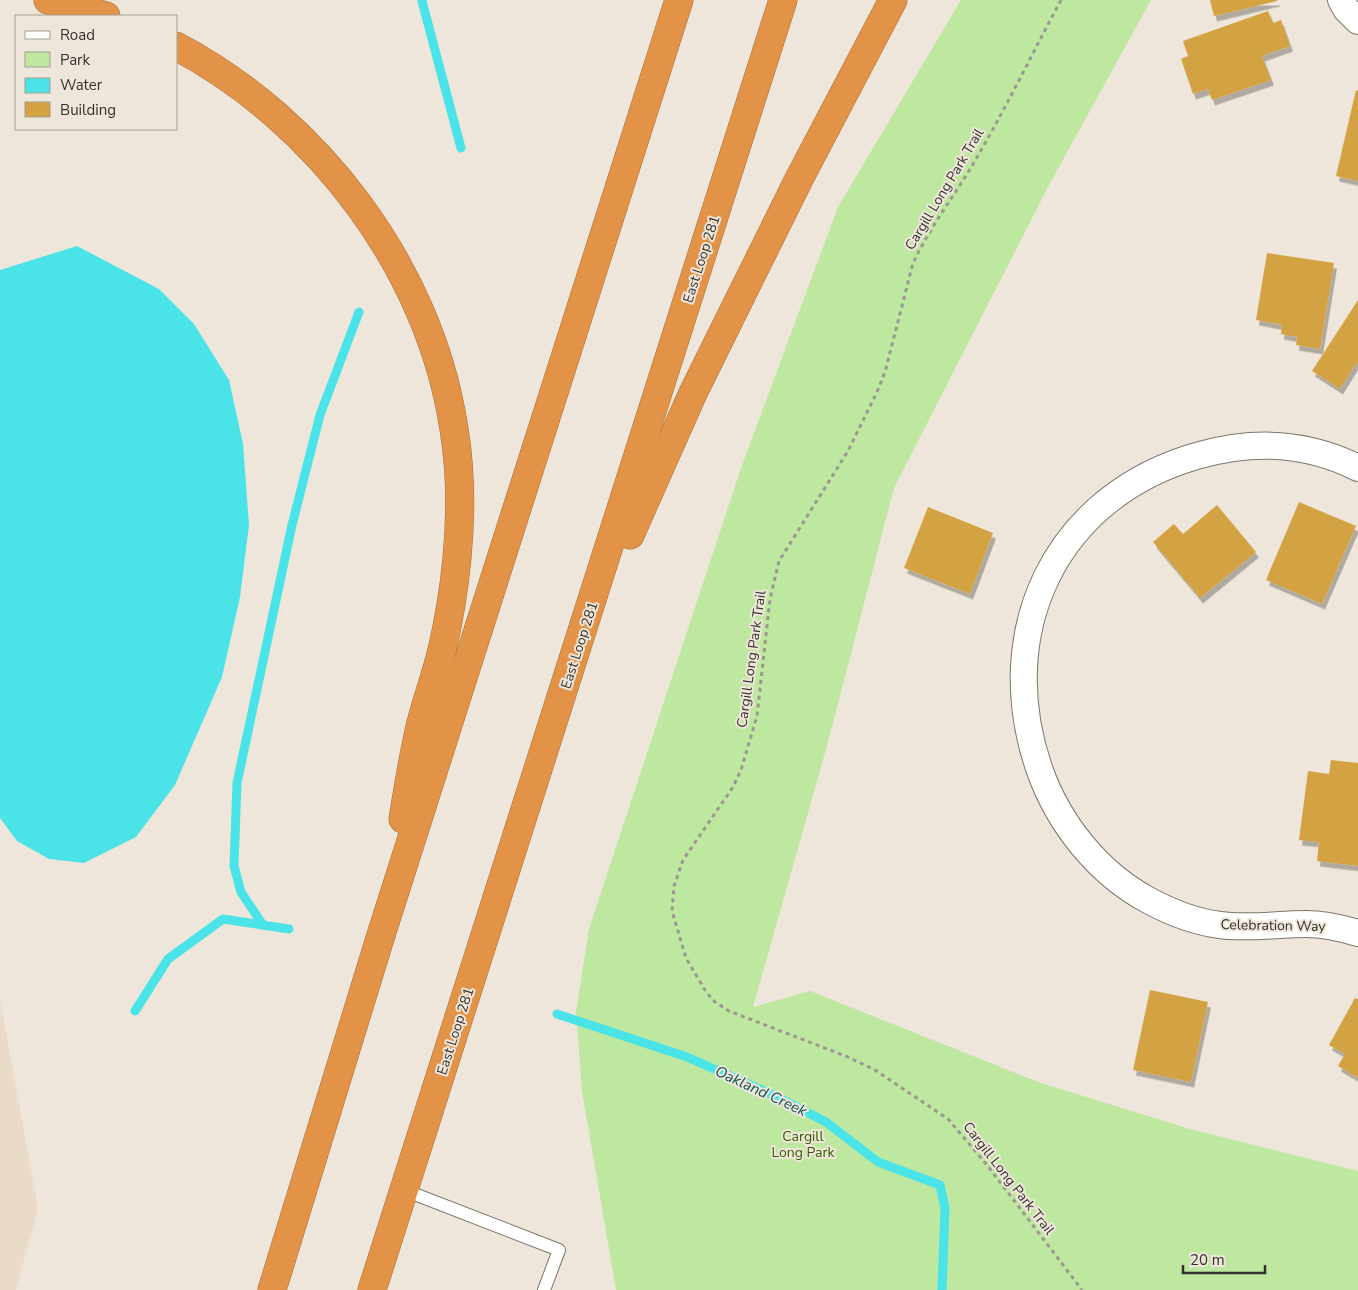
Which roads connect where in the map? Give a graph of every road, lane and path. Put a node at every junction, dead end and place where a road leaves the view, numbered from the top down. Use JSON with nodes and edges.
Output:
{"nodes":[{"id":1,"x":48,"y":0,"type":"edge"},
{"id":2,"x":678,"y":0,"type":"edge"},
{"id":3,"x":783,"y":0,"type":"edge"},
{"id":4,"x":893,"y":0,"type":"edge"},
{"id":5,"x":1061,"y":0,"type":"edge"},
{"id":6,"x":1341,"y":0,"type":"edge"},
{"id":7,"x":102,"y":15,"type":"edge"},
{"id":8,"x":1358,"y":21,"type":"edge"},
{"id":9,"x":178,"y":47,"type":"edge"},
{"id":10,"x":1358,"y":468,"type":"edge"},
{"id":11,"x":574,"y":662,"type":"junction"},
{"id":12,"x":1358,"y":933,"type":"edge"},
{"id":13,"x":381,"y":934,"type":"junction"},
{"id":14,"x":404,"y":1190,"type":"junction"},
{"id":15,"x":272,"y":1290,"type":"edge"},
{"id":16,"x":372,"y":1290,"type":"edge"},
{"id":17,"x":544,"y":1290,"type":"edge"},
{"id":18,"x":1082,"y":1290,"type":"edge"}],
"edges":[{"from":1,"to":7,"type":"highway"},
{"from":2,"to":13,"type":"highway"},
{"from":3,"to":11,"type":"highway","name":"East Loop 281"},
{"from":4,"to":11,"type":"highway"},
{"from":5,"to":18,"type":"path","name":"Cargill Long Park Trail"},
{"from":6,"to":8,"type":"street"},
{"from":9,"to":13,"type":"highway"},
{"from":10,"to":12,"type":"street","name":"Celebration Way"},
{"from":11,"to":14,"type":"highway","name":"East Loop 281"},
{"from":13,"to":15,"type":"highway"},
{"from":14,"to":16,"type":"highway","name":"East Loop 281"},
{"from":14,"to":17,"type":"lane"}]}
